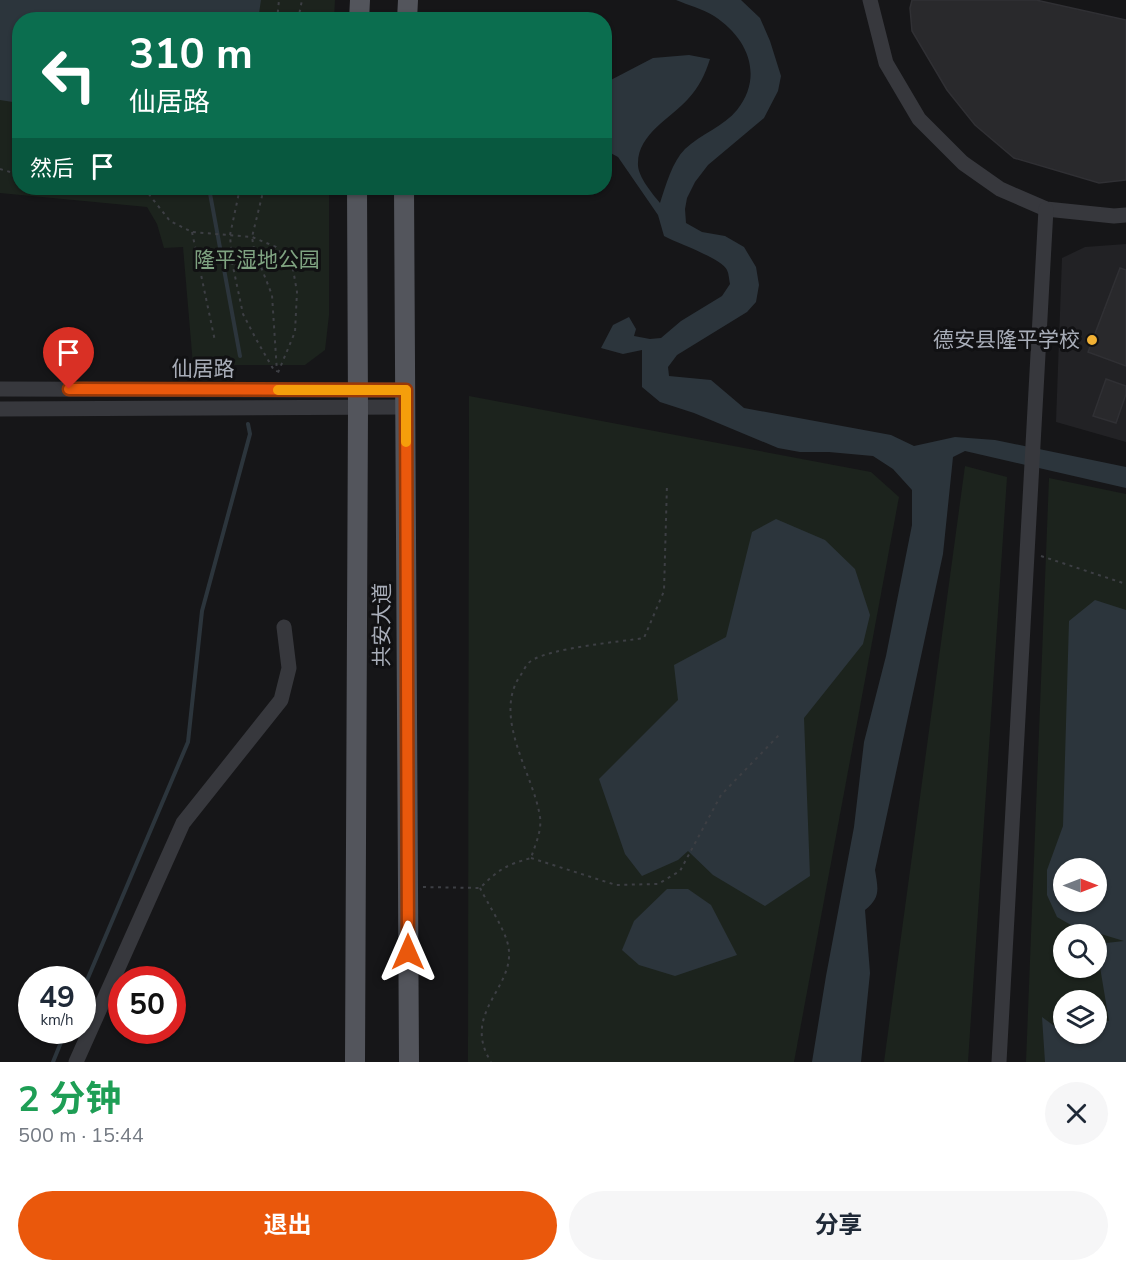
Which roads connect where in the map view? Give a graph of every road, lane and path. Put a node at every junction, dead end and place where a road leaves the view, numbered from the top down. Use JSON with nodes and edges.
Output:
{"nodes":[{"id":1,"x":870,"y":0,"type":"edge"},
{"id":2,"x":150,"y":195,"type":"edge"},
{"id":3,"x":239,"y":195,"type":"edge"},
{"id":4,"x":262,"y":195,"type":"edge"},
{"id":5,"x":357,"y":195,"type":"edge"},
{"id":6,"x":404,"y":195,"type":"edge"},
{"id":7,"x":1046,"y":209,"type":"junction"},
{"id":8,"x":1126,"y":214,"type":"edge"},
{"id":9,"x":192,"y":232,"type":"junction"},
{"id":10,"x":230,"y":235,"type":"junction"},
{"id":11,"x":252,"y":237,"type":"junction"},
{"id":12,"x":215,"y":341,"type":"dead end"},
{"id":13,"x":277,"y":382,"type":"junction"},
{"id":14,"x":0,"y":389,"type":"edge"},
{"id":15,"x":405,"y":398,"type":"junction"},
{"id":16,"x":358,"y":399,"type":"junction"},
{"id":17,"x":0,"y":409,"type":"edge"},
{"id":18,"x":667,"y":484,"type":"dead end"},
{"id":19,"x":1027,"y":552,"type":"junction"},
{"id":20,"x":1126,"y":584,"type":"edge"},
{"id":21,"x":284,"y":627,"type":"dead end"},
{"id":22,"x":779,"y":735,"type":"dead end"},
{"id":23,"x":531,"y":858,"type":"junction"},
{"id":24,"x":408,"y":887,"type":"junction"},
{"id":25,"x":480,"y":888,"type":"junction"},
{"id":26,"x":76,"y":1062,"type":"edge"},
{"id":27,"x":355,"y":1062,"type":"edge"},
{"id":28,"x":409,"y":1062,"type":"edge"},
{"id":29,"x":491,"y":1062,"type":"edge"},
{"id":30,"x":999,"y":1062,"type":"edge"}],
"edges":[{"from":1,"to":7,"type":"street"},
{"from":2,"to":9,"type":"path"},
{"from":3,"to":10,"type":"path"},
{"from":4,"to":11,"type":"path"},
{"from":5,"to":16,"type":"main road","name":"共安大道"},
{"from":6,"to":15,"type":"main road","name":"共安大道"},
{"from":7,"to":8,"type":"street"},
{"from":7,"to":19,"type":"street"},
{"from":9,"to":10,"type":"path"},
{"from":9,"to":12,"type":"path"},
{"from":10,"to":11,"type":"path"},
{"from":10,"to":13,"type":"path"},
{"from":11,"to":13,"type":"path"},
{"from":11,"to":13,"type":"path"},
{"from":13,"to":14,"type":"street","name":"仙居路"},
{"from":13,"to":16,"type":"street","name":"仙居路"},
{"from":15,"to":16,"type":"street","name":"仙居路"},
{"from":15,"to":24,"type":"main road","name":"共安大道"},
{"from":16,"to":17,"type":"street","name":"仙居路"},
{"from":16,"to":27,"type":"main road","name":"共安大道"},
{"from":18,"to":23,"type":"path"},
{"from":19,"to":20,"type":"path"},
{"from":19,"to":30,"type":"street"},
{"from":21,"to":26,"type":"street"},
{"from":22,"to":23,"type":"path"},
{"from":23,"to":25,"type":"path"},
{"from":24,"to":25,"type":"path"},
{"from":24,"to":28,"type":"main road","name":"共安大道"},
{"from":25,"to":29,"type":"path"}]}
